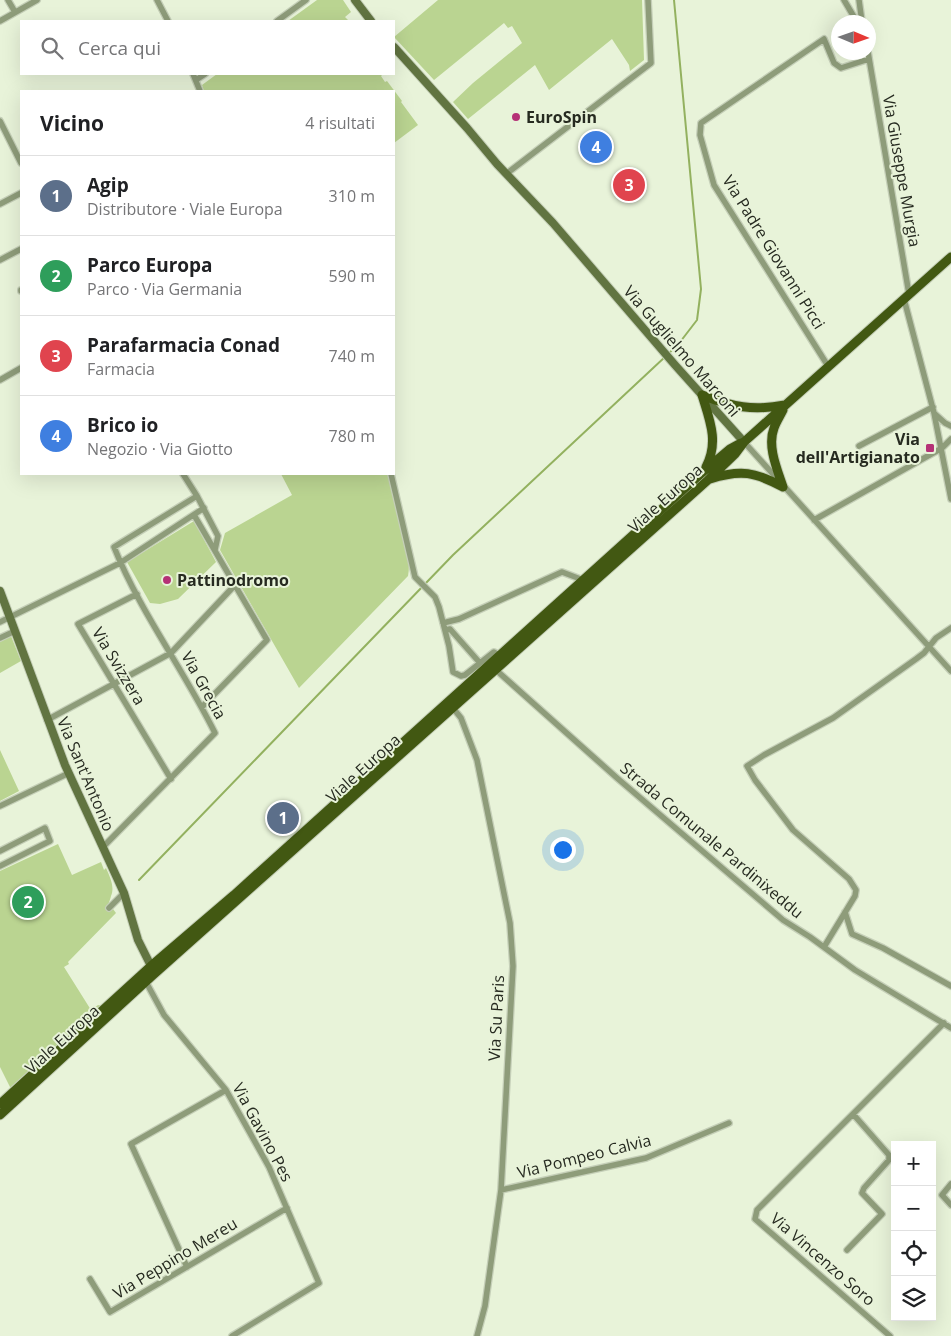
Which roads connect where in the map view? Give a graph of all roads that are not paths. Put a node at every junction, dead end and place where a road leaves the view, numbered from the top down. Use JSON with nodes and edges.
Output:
{"nodes":[{"id":1,"x":8,"y":0,"type":"edge"},
{"id":2,"x":37,"y":0,"type":"edge"},
{"id":3,"x":157,"y":0,"type":"edge"},
{"id":4,"x":306,"y":0,"type":"edge"},
{"id":5,"x":355,"y":0,"type":"edge"},
{"id":6,"x":648,"y":0,"type":"edge"},
{"id":7,"x":844,"y":0,"type":"edge"},
{"id":8,"x":859,"y":0,"type":"edge"},
{"id":9,"x":15,"y":12,"type":"junction"},
{"id":10,"x":853,"y":15,"type":"edge"},
{"id":11,"x":861,"y":15,"type":"edge"},
{"id":12,"x":167,"y":20,"type":"edge"},
{"id":13,"x":278,"y":20,"type":"edge"},
{"id":14,"x":370,"y":20,"type":"edge"},
{"id":15,"x":0,"y":21,"type":"edge"},
{"id":16,"x":395,"y":49,"type":"edge"},
{"id":17,"x":831,"y":56,"type":"edge"},
{"id":18,"x":832,"y":60,"type":"edge"},
{"id":19,"x":860,"y":60,"type":"edge"},
{"id":20,"x":870,"y":60,"type":"edge"},
{"id":21,"x":194,"y":75,"type":"edge"},
{"id":22,"x":204,"y":75,"type":"edge"},
{"id":23,"x":196,"y":80,"type":"junction"},
{"id":24,"x":200,"y":90,"type":"edge"},
{"id":25,"x":0,"y":121,"type":"edge"},
{"id":26,"x":20,"y":161,"type":"edge"},
{"id":27,"x":506,"y":174,"type":"junction"},
{"id":28,"x":20,"y":194,"type":"edge"},
{"id":29,"x":0,"y":204,"type":"edge"},
{"id":30,"x":20,"y":249,"type":"edge"},
{"id":31,"x":951,"y":257,"type":"edge"},
{"id":32,"x":0,"y":260,"type":"edge"},
{"id":33,"x":906,"y":297,"type":"junction"},
{"id":34,"x":828,"y":366,"type":"junction"},
{"id":35,"x":20,"y":369,"type":"edge"},
{"id":36,"x":0,"y":380,"type":"edge"},
{"id":37,"x":702,"y":395,"type":"junction"},
{"id":38,"x":785,"y":405,"type":"junction"},
{"id":39,"x":934,"y":410,"type":"junction"},
{"id":40,"x":951,"y":426,"type":"edge"},
{"id":41,"x":951,"y":439,"type":"edge"},
{"id":42,"x":744,"y":442,"type":"junction"},
{"id":43,"x":859,"y":446,"type":"dead end"},
{"id":44,"x":942,"y":448,"type":"junction"},
{"id":45,"x":184,"y":475,"type":"edge"},
{"id":46,"x":391,"y":475,"type":"edge"},
{"id":47,"x":706,"y":476,"type":"junction"},
{"id":48,"x":783,"y":487,"type":"junction"},
{"id":49,"x":198,"y":496,"type":"junction"},
{"id":50,"x":951,"y":498,"type":"edge"},
{"id":51,"x":204,"y":508,"type":"junction"},
{"id":52,"x":194,"y":515,"type":"junction"},
{"id":53,"x":814,"y":520,"type":"junction"},
{"id":54,"x":215,"y":550,"type":"junction"},
{"id":55,"x":120,"y":563,"type":"junction"},
{"id":56,"x":583,"y":580,"type":"junction"},
{"id":57,"x":235,"y":585,"type":"junction"},
{"id":58,"x":0,"y":591,"type":"edge"},
{"id":59,"x":137,"y":594,"type":"junction"},
{"id":60,"x":10,"y":617,"type":"junction"},
{"id":61,"x":0,"y":622,"type":"edge"},
{"id":62,"x":443,"y":622,"type":"junction"},
{"id":63,"x":951,"y":628,"type":"edge"},
{"id":64,"x":445,"y":630,"type":"junction"},
{"id":65,"x":15,"y":631,"type":"junction"},
{"id":66,"x":0,"y":638,"type":"edge"},
{"id":67,"x":929,"y":645,"type":"junction"},
{"id":68,"x":171,"y":653,"type":"junction"},
{"id":69,"x":499,"y":655,"type":"junction"},
{"id":70,"x":480,"y":663,"type":"junction"},
{"id":71,"x":496,"y":670,"type":"junction"},
{"id":72,"x":951,"y":671,"type":"edge"},
{"id":73,"x":114,"y":684,"type":"junction"},
{"id":74,"x":202,"y":707,"type":"junction"},
{"id":75,"x":453,"y":708,"type":"junction"},
{"id":76,"x":48,"y":720,"type":"junction"},
{"id":77,"x":68,"y":773,"type":"junction"},
{"id":78,"x":171,"y":780,"type":"junction"},
{"id":79,"x":0,"y":806,"type":"edge"},
{"id":80,"x":102,"y":847,"type":"junction"},
{"id":81,"x":0,"y":851,"type":"edge"},
{"id":82,"x":0,"y":866,"type":"edge"},
{"id":83,"x":124,"y":894,"type":"junction"},
{"id":84,"x":109,"y":908,"type":"dead end"},
{"id":85,"x":845,"y":912,"type":"junction"},
{"id":86,"x":824,"y":947,"type":"junction"},
{"id":87,"x":151,"y":966,"type":"junction"},
{"id":88,"x":146,"y":982,"type":"junction"},
{"id":89,"x":951,"y":986,"type":"edge"},
{"id":90,"x":944,"y":1023,"type":"junction"},
{"id":91,"x":951,"y":1028,"type":"edge"},
{"id":92,"x":226,"y":1090,"type":"junction"},
{"id":93,"x":0,"y":1104,"type":"edge"},
{"id":94,"x":853,"y":1114,"type":"junction"},
{"id":95,"x":0,"y":1116,"type":"edge"},
{"id":96,"x":729,"y":1123,"type":"dead end"},
{"id":97,"x":951,"y":1184,"type":"edge"},
{"id":98,"x":501,"y":1190,"type":"junction"},
{"id":99,"x":951,"y":1205,"type":"edge"},
{"id":100,"x":287,"y":1208,"type":"junction"},
{"id":101,"x":848,"y":1250,"type":"dead end"},
{"id":102,"x":186,"y":1267,"type":"junction"},
{"id":103,"x":90,"y":1279,"type":"dead end"},
{"id":104,"x":232,"y":1336,"type":"edge"},
{"id":105,"x":477,"y":1336,"type":"edge"},
{"id":106,"x":890,"y":1336,"type":"edge"}],
"edges":[{"from":1,"to":9,"type":"street"},
{"from":2,"to":9,"type":"street"},
{"from":3,"to":12,"type":"street"},
{"from":4,"to":13,"type":"street"},
{"from":5,"to":14,"type":"main road"},
{"from":6,"to":27,"type":"street"},
{"from":7,"to":10,"type":"street"},
{"from":8,"to":11,"type":"street"},
{"from":9,"to":15,"type":"street"},
{"from":16,"to":27,"type":"main road","name":"Via Guglielmo Marconi"},
{"from":17,"to":34,"type":"street","name":"Via Padre Giovanni Picci"},
{"from":18,"to":19,"type":"street","name":"Via Padre Giovanni Picci"},
{"from":20,"to":33,"type":"street","name":"Via Giuseppe Murgia"},
{"from":21,"to":23,"type":"street"},
{"from":22,"to":23,"type":"street"},
{"from":23,"to":24,"type":"street"},
{"from":25,"to":26,"type":"street"},
{"from":27,"to":37,"type":"main road","name":"Via Guglielmo Marconi"},
{"from":28,"to":29,"type":"street"},
{"from":30,"to":32,"type":"street"},
{"from":31,"to":33,"type":"main road","name":"Viale Europa"},
{"from":33,"to":34,"type":"main road","name":"Viale Europa"},
{"from":33,"to":39,"type":"street","name":"Via Giuseppe Murgia"},
{"from":34,"to":38,"type":"main road","name":"Viale Europa"},
{"from":35,"to":36,"type":"street"},
{"from":37,"to":38,"type":"main road"},
{"from":37,"to":42,"type":"main road","name":"Via Guglielmo Marconi"},
{"from":37,"to":47,"type":"main road"},
{"from":38,"to":42,"type":"main road","name":"Viale Europa"},
{"from":38,"to":48,"type":"main road"},
{"from":39,"to":40,"type":"street"},
{"from":39,"to":43,"type":"street"},
{"from":39,"to":44,"type":"street","name":"Via Giuseppe Murgia"},
{"from":41,"to":44,"type":"street"},
{"from":42,"to":47,"type":"main road","name":"Viale Europa"},
{"from":42,"to":48,"type":"street","name":"Via Guglielmo Marconi"},
{"from":44,"to":50,"type":"street","name":"Via Giuseppe Murgia"},
{"from":44,"to":53,"type":"street"},
{"from":45,"to":49,"type":"street"},
{"from":46,"to":62,"type":"street"},
{"from":47,"to":48,"type":"main road"},
{"from":47,"to":56,"type":"main road","name":"Viale Europa"},
{"from":47,"to":71,"type":"main road","name":"Viale Europa"},
{"from":48,"to":53,"type":"street","name":"Via Guglielmo Marconi"},
{"from":49,"to":51,"type":"street"},
{"from":49,"to":55,"type":"street"},
{"from":51,"to":52,"type":"street"},
{"from":51,"to":54,"type":"street"},
{"from":52,"to":54,"type":"street"},
{"from":52,"to":55,"type":"street"},
{"from":53,"to":67,"type":"street","name":"Via Guglielmo Marconi"},
{"from":54,"to":57,"type":"street"},
{"from":55,"to":59,"type":"street","name":"Via Grecia"},
{"from":55,"to":60,"type":"street"},
{"from":56,"to":62,"type":"street"},
{"from":56,"to":69,"type":"main road","name":"Viale Europa"},
{"from":57,"to":68,"type":"street"},
{"from":57,"to":74,"type":"street"},
{"from":58,"to":60,"type":"main road","name":"Via Sant'Antonio"},
{"from":59,"to":68,"type":"street","name":"Via Grecia"},
{"from":59,"to":73,"type":"street","name":"Via Svizzera"},
{"from":60,"to":61,"type":"street"},
{"from":60,"to":65,"type":"main road","name":"Via Sant'Antonio"},
{"from":62,"to":64,"type":"street"},
{"from":63,"to":67,"type":"street"},
{"from":64,"to":70,"type":"street"},
{"from":64,"to":70,"type":"street"},
{"from":65,"to":66,"type":"street"},
{"from":65,"to":76,"type":"main road","name":"Via Sant'Antonio"},
{"from":67,"to":72,"type":"street","name":"Via Guglielmo Marconi"},
{"from":67,"to":85,"type":"street"},
{"from":68,"to":73,"type":"street"},
{"from":68,"to":74,"type":"street","name":"Via Grecia"},
{"from":69,"to":70,"type":"street"},
{"from":69,"to":87,"type":"main road","name":"Viale Europa"},
{"from":71,"to":75,"type":"main road","name":"Viale Europa"},
{"from":71,"to":86,"type":"street","name":"Strada Comunale Pardinixeddu"},
{"from":73,"to":76,"type":"street"},
{"from":73,"to":78,"type":"street","name":"Via Svizzera"},
{"from":74,"to":78,"type":"street","name":"Via Grecia"},
{"from":75,"to":88,"type":"main road","name":"Viale Europa"},
{"from":75,"to":98,"type":"street","name":"Via Su Paris"},
{"from":76,"to":77,"type":"main road","name":"Via Sant'Antonio"},
{"from":77,"to":79,"type":"street"},
{"from":77,"to":80,"type":"main road","name":"Via Sant'Antonio"},
{"from":78,"to":80,"type":"street","name":"Via Grecia"},
{"from":80,"to":83,"type":"main road","name":"Via Sant'Antonio"},
{"from":81,"to":82,"type":"street"},
{"from":83,"to":84,"type":"street"},
{"from":83,"to":87,"type":"main road","name":"Via Sant'Antonio"},
{"from":85,"to":86,"type":"street"},
{"from":85,"to":89,"type":"street"},
{"from":86,"to":90,"type":"street","name":"Strada Comunale Pardinixeddu"},
{"from":87,"to":93,"type":"main road","name":"Viale Europa"},
{"from":88,"to":92,"type":"street","name":"Via Gavino Pes"},
{"from":88,"to":95,"type":"main road","name":"Viale Europa"},
{"from":90,"to":91,"type":"street","name":"Strada Comunale Pardinixeddu"},
{"from":90,"to":94,"type":"street","name":"Via Vincenzo Soro"},
{"from":92,"to":100,"type":"street","name":"Via Gavino Pes"},
{"from":92,"to":102,"type":"street"},
{"from":94,"to":101,"type":"street","name":"Via Vincenzo Soro"},
{"from":94,"to":106,"type":"street","name":"Via Vincenzo Soro"},
{"from":96,"to":98,"type":"street","name":"Via Pompeo Calvia"},
{"from":97,"to":99,"type":"street"},
{"from":98,"to":105,"type":"street","name":"Via Su Paris"},
{"from":100,"to":102,"type":"street","name":"Via Peppino Mereu"},
{"from":100,"to":104,"type":"street","name":"Via Gavino Pes"},
{"from":102,"to":103,"type":"street","name":"Via Peppino Mereu"}]}
